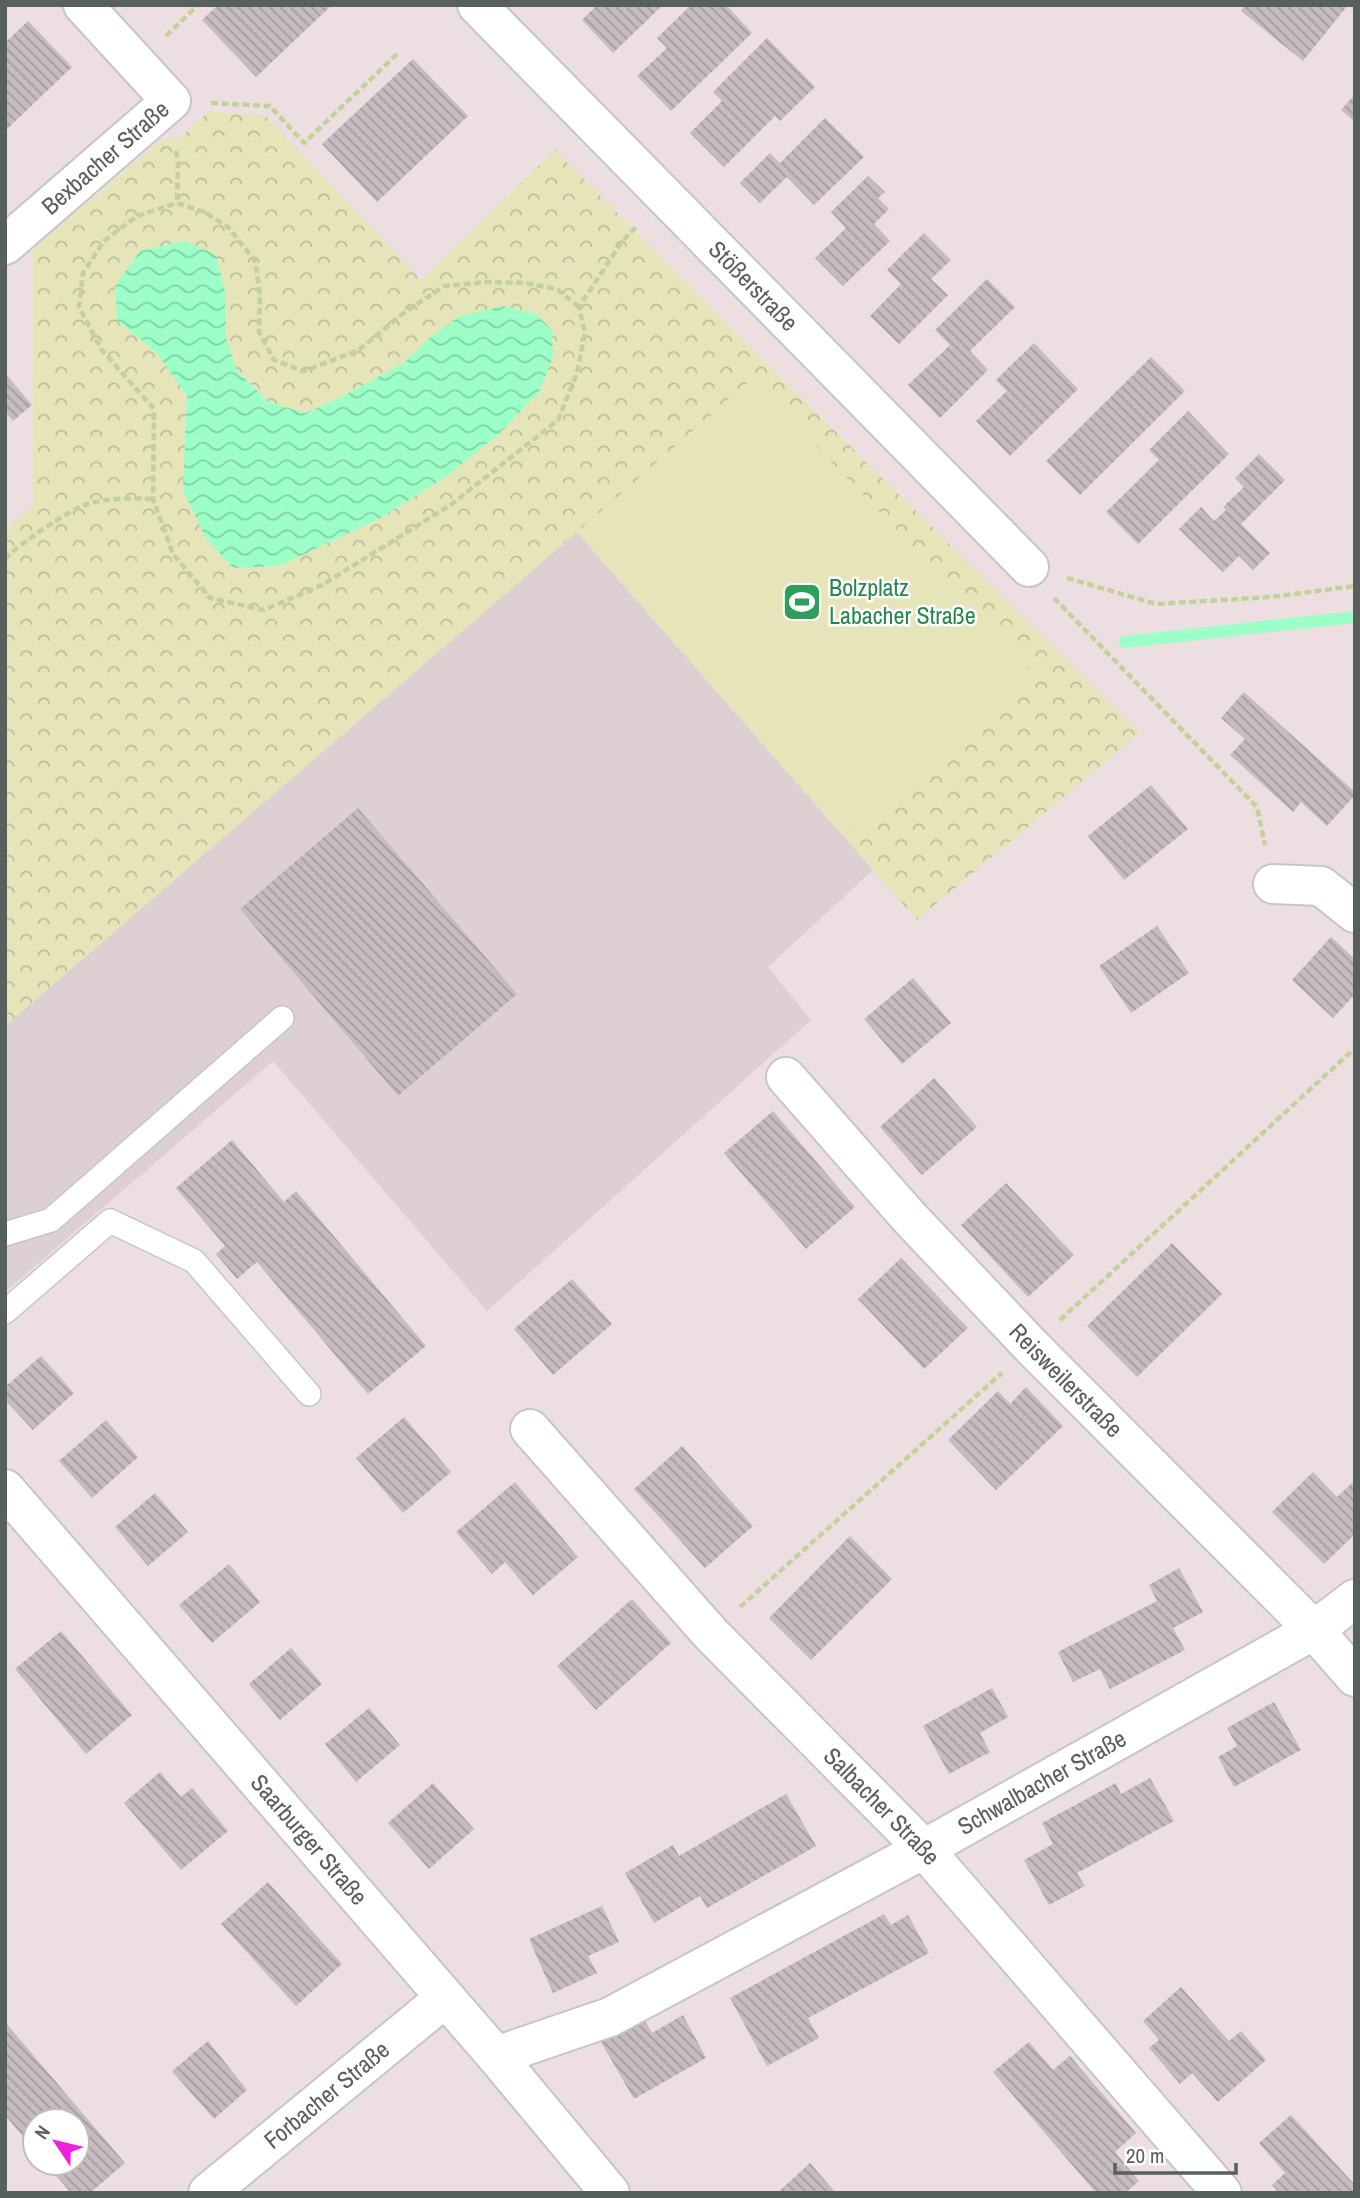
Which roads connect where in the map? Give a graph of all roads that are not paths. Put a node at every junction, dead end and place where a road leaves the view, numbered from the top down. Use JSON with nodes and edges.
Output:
{"nodes":[{"id":1,"x":83,"y":5,"type":"edge"},
{"id":2,"x":477,"y":5,"type":"edge"},
{"id":3,"x":5,"y":245,"type":"edge"},
{"id":4,"x":1029,"y":567,"type":"road end"},
{"id":5,"x":1273,"y":884,"type":"road end"},
{"id":6,"x":1355,"y":913,"type":"edge"},
{"id":7,"x":282,"y":1018,"type":"dead end"},
{"id":8,"x":786,"y":1077,"type":"dead end"},
{"id":9,"x":5,"y":1234,"type":"edge"},
{"id":10,"x":5,"y":1312,"type":"edge"},
{"id":11,"x":309,"y":1394,"type":"dead end"},
{"id":12,"x":530,"y":1429,"type":"dead end"},
{"id":13,"x":5,"y":1489,"type":"edge"},
{"id":14,"x":1355,"y":1599,"type":"edge"},
{"id":15,"x":1314,"y":1630,"type":"junction"},
{"id":16,"x":1355,"y":1677,"type":"edge"},
{"id":17,"x":924,"y":1849,"type":"junction"},
{"id":18,"x":445,"y":1998,"type":"junction"},
{"id":19,"x":496,"y":2056,"type":"junction"},
{"id":20,"x":208,"y":2193,"type":"edge"},
{"id":21,"x":610,"y":2193,"type":"edge"},
{"id":22,"x":1222,"y":2193,"type":"edge"}],
"edges":[{"from":1,"to":3,"type":"street","name":"Bexbacher Straße"},
{"from":2,"to":4,"type":"street","name":"Stößerstraße"},
{"from":5,"to":6,"type":"street"},
{"from":7,"to":9,"type":"lane"},
{"from":8,"to":15,"type":"street","name":"Reisweilerstraße"},
{"from":10,"to":11,"type":"lane"},
{"from":12,"to":17,"type":"street","name":"Salbacher Straße"},
{"from":13,"to":18,"type":"street","name":"Saarburger Straße"},
{"from":14,"to":15,"type":"street","name":"Schwalbacher Straße"},
{"from":15,"to":16,"type":"street","name":"Reisweilerstraße"},
{"from":15,"to":17,"type":"street","name":"Schwalbacher Straße"},
{"from":17,"to":19,"type":"street","name":"Schwalbacher Straße"},
{"from":17,"to":22,"type":"street","name":"Salbacher Straße"},
{"from":18,"to":19,"type":"street","name":"Saarburger Straße"},
{"from":18,"to":20,"type":"street","name":"Forbacher Straße"},
{"from":19,"to":21,"type":"street","name":"Saarburger Straße"}]}
